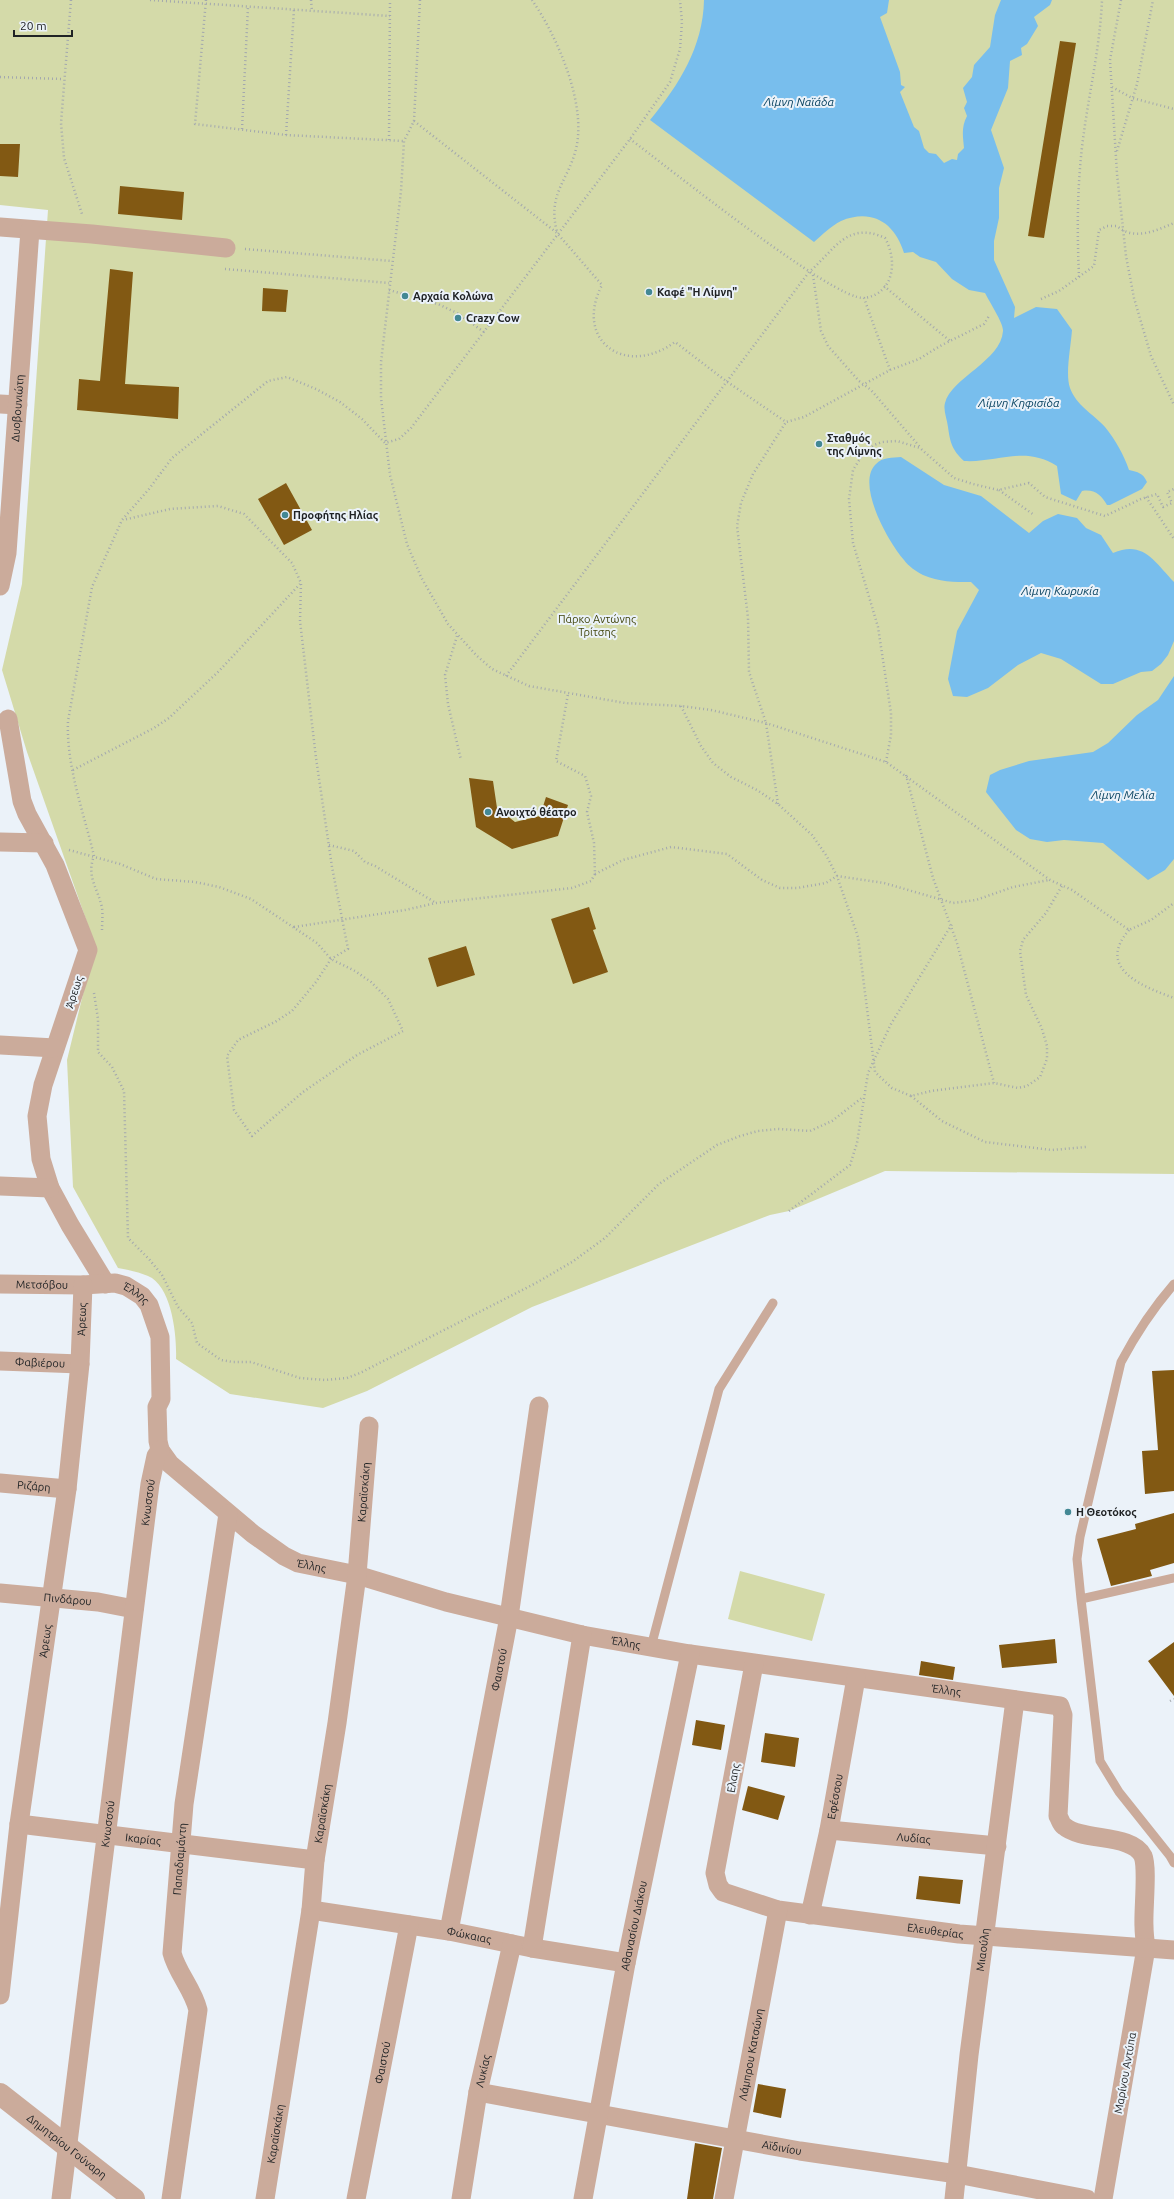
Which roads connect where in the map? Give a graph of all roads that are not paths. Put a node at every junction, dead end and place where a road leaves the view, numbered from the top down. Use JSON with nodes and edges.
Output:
{"nodes":[{"id":1,"x":0,"y":227,"type":"edge"},
{"id":2,"x":30,"y":230,"type":"junction"},
{"id":3,"x":226,"y":248,"type":"road end"},
{"id":4,"x":9,"y":405,"type":"edge"},
{"id":5,"x":1,"y":580,"type":"edge"},
{"id":6,"x":8,"y":719,"type":"dead end"},
{"id":7,"x":0,"y":842,"type":"edge"},
{"id":8,"x":44,"y":844,"type":"junction"},
{"id":9,"x":0,"y":1045,"type":"edge"},
{"id":10,"x":55,"y":1048,"type":"junction"},
{"id":11,"x":0,"y":1186,"type":"edge"},
{"id":12,"x":50,"y":1188,"type":"junction"},
{"id":13,"x":0,"y":1284,"type":"edge"},
{"id":14,"x":106,"y":1284,"type":"junction"},
{"id":15,"x":1174,"y":1284,"type":"edge"},
{"id":16,"x":83,"y":1285,"type":"junction"},
{"id":17,"x":773,"y":1303,"type":"dead end"},
{"id":18,"x":0,"y":1360,"type":"edge"},
{"id":19,"x":80,"y":1364,"type":"junction"},
{"id":20,"x":539,"y":1406,"type":"dead end"},
{"id":21,"x":369,"y":1426,"type":"dead end"},
{"id":22,"x":160,"y":1450,"type":"junction"},
{"id":23,"x":0,"y":1483,"type":"edge"},
{"id":24,"x":67,"y":1489,"type":"junction"},
{"id":25,"x":228,"y":1514,"type":"junction"},
{"id":26,"x":357,"y":1575,"type":"junction"},
{"id":27,"x":1174,"y":1578,"type":"edge"},
{"id":28,"x":0,"y":1593,"type":"edge"},
{"id":29,"x":51,"y":1597,"type":"junction"},
{"id":30,"x":1081,"y":1600,"type":"junction"},
{"id":31,"x":134,"y":1609,"type":"junction"},
{"id":32,"x":509,"y":1617,"type":"junction"},
{"id":33,"x":582,"y":1635,"type":"junction"},
{"id":34,"x":651,"y":1647,"type":"junction"},
{"id":35,"x":690,"y":1654,"type":"junction"},
{"id":36,"x":754,"y":1664,"type":"junction"},
{"id":37,"x":856,"y":1678,"type":"junction"},
{"id":38,"x":1015,"y":1700,"type":"junction"},
{"id":39,"x":19,"y":1824,"type":"junction"},
{"id":40,"x":829,"y":1830,"type":"junction"},
{"id":41,"x":106,"y":1835,"type":"junction"},
{"id":42,"x":180,"y":1843,"type":"junction"},
{"id":43,"x":998,"y":1846,"type":"junction"},
{"id":44,"x":315,"y":1860,"type":"junction"},
{"id":45,"x":1174,"y":1863,"type":"edge"},
{"id":46,"x":723,"y":1892,"type":"joint"},
{"id":47,"x":312,"y":1910,"type":"junction"},
{"id":48,"x":778,"y":1910,"type":"junction"},
{"id":49,"x":810,"y":1915,"type":"junction"},
{"id":50,"x":409,"y":1925,"type":"junction"},
{"id":51,"x":448,"y":1931,"type":"junction"},
{"id":52,"x":986,"y":1937,"type":"junction"},
{"id":53,"x":512,"y":1944,"type":"junction"},
{"id":54,"x":532,"y":1948,"type":"junction"},
{"id":55,"x":1146,"y":1948,"type":"junction"},
{"id":56,"x":1174,"y":1950,"type":"edge"},
{"id":57,"x":626,"y":1963,"type":"junction"},
{"id":58,"x":0,"y":1995,"type":"edge"},
{"id":59,"x":478,"y":2092,"type":"junction"},
{"id":60,"x":0,"y":2094,"type":"edge"},
{"id":61,"x":597,"y":2114,"type":"junction"},
{"id":62,"x":737,"y":2139,"type":"junction"},
{"id":63,"x":66,"y":2145,"type":"junction"},
{"id":64,"x":957,"y":2174,"type":"junction"},
{"id":65,"x":130,"y":2198,"type":"edge"},
{"id":66,"x":61,"y":2199,"type":"edge"},
{"id":67,"x":171,"y":2199,"type":"edge"},
{"id":68,"x":265,"y":2199,"type":"edge"},
{"id":69,"x":356,"y":2199,"type":"edge"},
{"id":70,"x":461,"y":2199,"type":"edge"},
{"id":71,"x":583,"y":2199,"type":"edge"},
{"id":72,"x":724,"y":2199,"type":"edge"},
{"id":73,"x":954,"y":2199,"type":"edge"},
{"id":74,"x":1086,"y":2199,"type":"edge"},
{"id":75,"x":1103,"y":2199,"type":"edge"}],
"edges":[{"from":1,"to":2,"type":"street"},
{"from":2,"to":3,"type":"street"},
{"from":2,"to":4,"type":"street","name":"Δυοβουνιώτη"},
{"from":4,"to":5,"type":"street","name":"Δυοβουνιώτη"},
{"from":6,"to":8,"type":"street","name":"Άρεως"},
{"from":7,"to":8,"type":"street"},
{"from":8,"to":10,"type":"street","name":"Άρεως"},
{"from":9,"to":10,"type":"street"},
{"from":10,"to":12,"type":"street","name":"Άρεως"},
{"from":11,"to":12,"type":"street"},
{"from":12,"to":14,"type":"street","name":"Άρεως"},
{"from":13,"to":16,"type":"street","name":"Μετσόβου"},
{"from":14,"to":16,"type":"street","name":"Έλλης"},
{"from":14,"to":22,"type":"street","name":"Έλλης"},
{"from":15,"to":30,"type":"lane"},
{"from":16,"to":19,"type":"street","name":"Άρεως"},
{"from":17,"to":34,"type":"lane"},
{"from":18,"to":19,"type":"street","name":"Φαβιέρου"},
{"from":19,"to":24,"type":"street","name":"Άρεως"},
{"from":20,"to":32,"type":"street","name":"Φαιστού"},
{"from":21,"to":26,"type":"street","name":"Καραϊσκάκη"},
{"from":22,"to":25,"type":"street","name":"Έλλης"},
{"from":22,"to":31,"type":"street","name":"Κνωσσού"},
{"from":23,"to":24,"type":"street","name":"Ριζάρη"},
{"from":24,"to":29,"type":"street","name":"Άρεως"},
{"from":25,"to":26,"type":"street","name":"Έλλης"},
{"from":25,"to":42,"type":"street","name":"Παπαδιαμάντη"},
{"from":26,"to":32,"type":"street","name":"Έλλης"},
{"from":26,"to":44,"type":"street","name":"Καραϊσκάκη"},
{"from":27,"to":30,"type":"lane"},
{"from":28,"to":29,"type":"street","name":"Πινδάρου"},
{"from":29,"to":31,"type":"street","name":"Πινδάρου"},
{"from":29,"to":39,"type":"street","name":"Άρεως"},
{"from":30,"to":45,"type":"lane"},
{"from":31,"to":41,"type":"street","name":"Κνωσσού"},
{"from":32,"to":33,"type":"street","name":"Έλλης"},
{"from":32,"to":51,"type":"street","name":"Φαιστού"},
{"from":33,"to":34,"type":"street","name":"Έλλης"},
{"from":33,"to":54,"type":"street"},
{"from":34,"to":35,"type":"street","name":"Έλλης"},
{"from":35,"to":36,"type":"street","name":"Έλλης"},
{"from":35,"to":57,"type":"street","name":"Αθανασίου Διάκου"},
{"from":36,"to":37,"type":"street","name":"Έλλης"},
{"from":36,"to":46,"type":"street","name":"Ελαης"},
{"from":37,"to":38,"type":"street","name":"Έλλης"},
{"from":37,"to":40,"type":"street","name":"Εφέσσου"},
{"from":38,"to":43,"type":"street","name":"Μιαούλη"},
{"from":38,"to":55,"type":"street","name":"Έλλης"},
{"from":39,"to":41,"type":"street","name":"Ικαρίας"},
{"from":39,"to":58,"type":"street","name":"Άρεως"},
{"from":40,"to":43,"type":"street","name":"Λυδίας"},
{"from":40,"to":49,"type":"street","name":"Εφέσσου"},
{"from":41,"to":42,"type":"street","name":"Ικαρίας"},
{"from":41,"to":63,"type":"street","name":"Κνωσσού"},
{"from":42,"to":44,"type":"street","name":"Ικαρίας"},
{"from":42,"to":67,"type":"street","name":"Παπαδιαμάντη"},
{"from":43,"to":52,"type":"street","name":"Μιαούλη"},
{"from":44,"to":47,"type":"street","name":"Καραϊσκάκη"},
{"from":46,"to":48,"type":"street","name":"Ελευθερίας"},
{"from":47,"to":50,"type":"street","name":"Φώκαιας"},
{"from":47,"to":68,"type":"street","name":"Καραϊσκάκη"},
{"from":48,"to":49,"type":"street","name":"Ελευθερίας"},
{"from":48,"to":62,"type":"street","name":"Λάμπρου Κατσώνη"},
{"from":49,"to":52,"type":"street","name":"Ελευθερίας"},
{"from":50,"to":51,"type":"street","name":"Φώκαιας"},
{"from":50,"to":69,"type":"street","name":"Φαιστού"},
{"from":51,"to":53,"type":"street","name":"Φώκαιας"},
{"from":52,"to":55,"type":"street","name":"Ελευθερίας"},
{"from":52,"to":64,"type":"street","name":"Μιαούλη"},
{"from":53,"to":54,"type":"street","name":"Φώκαιας"},
{"from":53,"to":59,"type":"street","name":"Λυκίας"},
{"from":54,"to":57,"type":"street","name":"Φώκαιας"},
{"from":55,"to":56,"type":"street","name":"Ελευθερίας"},
{"from":55,"to":75,"type":"street","name":"Μαρίνου Αντύπα"},
{"from":57,"to":61,"type":"street","name":"Αθανασίου Διάκου"},
{"from":59,"to":61,"type":"street","name":"Αϊδινίου"},
{"from":59,"to":70,"type":"street","name":"Λυκίας"},
{"from":60,"to":63,"type":"street","name":"Δημητρίου Γούναρη"},
{"from":61,"to":62,"type":"street","name":"Αϊδινίου"},
{"from":61,"to":71,"type":"street","name":"Αθανασίου Διάκου"},
{"from":62,"to":64,"type":"street","name":"Αϊδινίου"},
{"from":62,"to":72,"type":"street","name":"Λάμπρου Κατσώνη"},
{"from":63,"to":65,"type":"street","name":"Δημητρίου Γούναρη"},
{"from":63,"to":66,"type":"street","name":"Κνωσσού"},
{"from":64,"to":73,"type":"street","name":"Μιαούλη"},
{"from":64,"to":74,"type":"street","name":"Αϊδινίου"}]}
